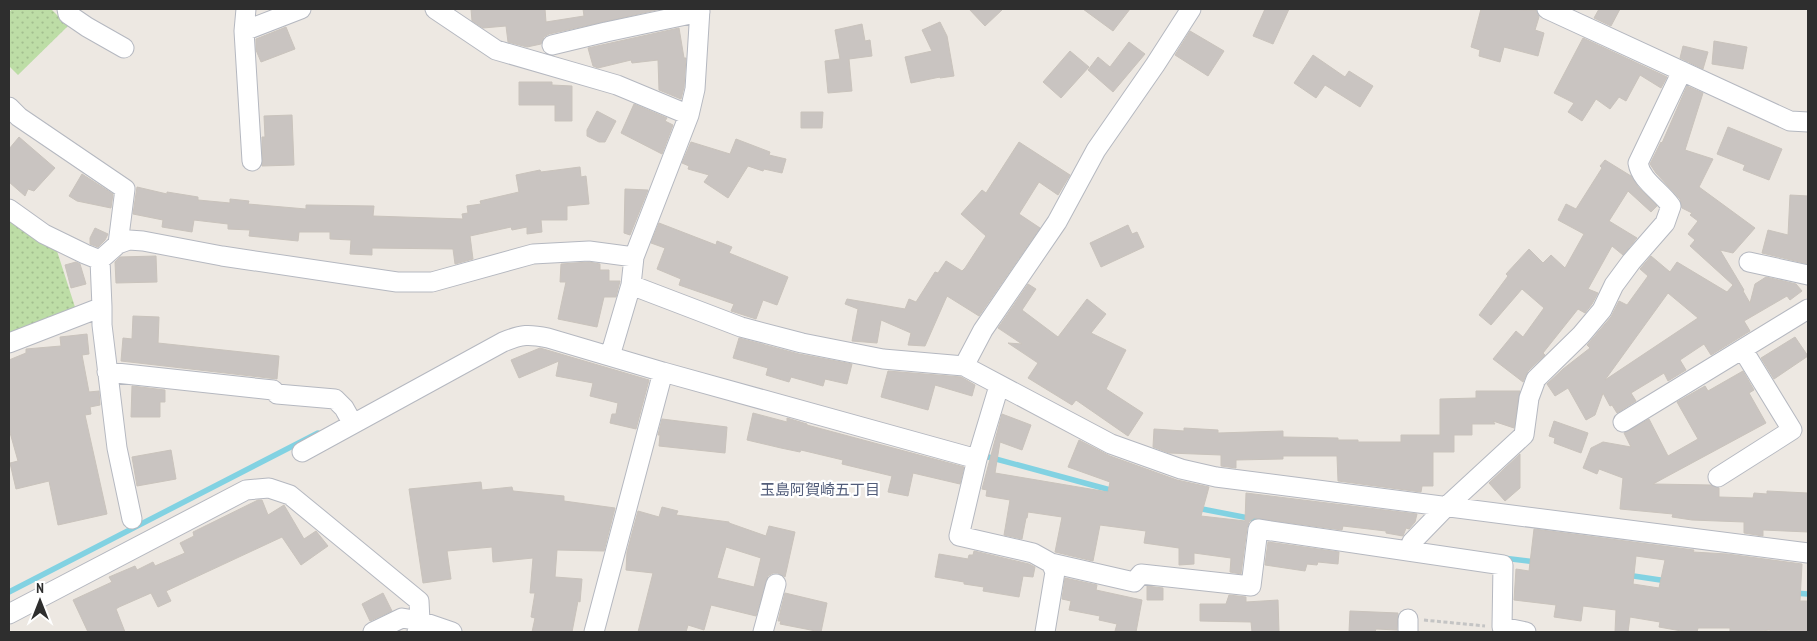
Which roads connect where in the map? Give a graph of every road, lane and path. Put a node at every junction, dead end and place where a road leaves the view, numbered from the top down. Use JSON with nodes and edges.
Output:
{"nodes":[{"id":1,"x":67,"y":9,"type":"edge"},
{"id":2,"x":246,"y":9,"type":"edge"},
{"id":3,"x":301,"y":9,"type":"edge"},
{"id":4,"x":435,"y":9,"type":"edge"},
{"id":5,"x":1191,"y":9,"type":"edge"},
{"id":6,"x":1547,"y":9,"type":"edge"},
{"id":7,"x":700,"y":10,"type":"edge"},
{"id":8,"x":244,"y":31,"type":"junction"},
{"id":9,"x":552,"y":45,"type":"dead end"},
{"id":10,"x":124,"y":48,"type":"dead end"},
{"id":11,"x":1682,"y":70,"type":"junction"},
{"id":12,"x":9,"y":107,"type":"edge"},
{"id":13,"x":689,"y":115,"type":"junction"},
{"id":14,"x":1808,"y":122,"type":"edge"},
{"id":15,"x":252,"y":161,"type":"dead end"},
{"id":16,"x":9,"y":208,"type":"edge"},
{"id":17,"x":118,"y":244,"type":"junction"},
{"id":18,"x":634,"y":257,"type":"junction"},
{"id":19,"x":100,"y":260,"type":"junction"},
{"id":20,"x":1749,"y":262,"type":"dead end"},
{"id":21,"x":1808,"y":275,"type":"edge"},
{"id":22,"x":632,"y":285,"type":"junction"},
{"id":23,"x":102,"y":307,"type":"junction"},
{"id":24,"x":1808,"y":309,"type":"edge"},
{"id":25,"x":9,"y":343,"type":"edge"},
{"id":26,"x":1743,"y":350,"type":"junction"},
{"id":27,"x":612,"y":351,"type":"junction"},
{"id":28,"x":964,"y":366,"type":"junction"},
{"id":29,"x":107,"y":372,"type":"junction"},
{"id":30,"x":663,"y":372,"type":"junction"},
{"id":31,"x":999,"y":386,"type":"junction"},
{"id":32,"x":350,"y":419,"type":"junction"},
{"id":33,"x":1622,"y":422,"type":"dead end"},
{"id":34,"x":302,"y":452,"type":"dead end"},
{"id":35,"x":977,"y":459,"type":"junction"},
{"id":36,"x":1718,"y":477,"type":"dead end"},
{"id":37,"x":1448,"y":506,"type":"junction"},
{"id":38,"x":132,"y":519,"type":"dead end"},
{"id":39,"x":1410,"y":547,"type":"junction"},
{"id":40,"x":1808,"y":553,"type":"edge"},
{"id":41,"x":1051,"y":563,"type":"junction"},
{"id":42,"x":776,"y":584,"type":"dead end"},
{"id":43,"x":9,"y":614,"type":"edge"},
{"id":44,"x":419,"y":626,"type":"edge"},
{"id":45,"x":1408,"y":626,"type":"edge"},
{"id":46,"x":1502,"y":627,"type":"junction"},
{"id":47,"x":373,"y":632,"type":"edge"},
{"id":48,"x":452,"y":632,"type":"edge"},
{"id":49,"x":594,"y":632,"type":"edge"},
{"id":50,"x":763,"y":632,"type":"edge"},
{"id":51,"x":1045,"y":632,"type":"edge"},
{"id":52,"x":1526,"y":632,"type":"edge"}],
"edges":[{"from":1,"to":10,"type":"street"},
{"from":2,"to":8,"type":"street"},
{"from":3,"to":8,"type":"street"},
{"from":4,"to":13,"type":"street"},
{"from":5,"to":28,"type":"street"},
{"from":6,"to":11,"type":"street"},
{"from":7,"to":9,"type":"street"},
{"from":7,"to":13,"type":"street"},
{"from":8,"to":15,"type":"street"},
{"from":11,"to":14,"type":"street"},
{"from":11,"to":37,"type":"street"},
{"from":12,"to":17,"type":"street"},
{"from":13,"to":18,"type":"street"},
{"from":16,"to":19,"type":"street"},
{"from":17,"to":18,"type":"street"},
{"from":17,"to":19,"type":"street"},
{"from":18,"to":22,"type":"street"},
{"from":19,"to":23,"type":"street"},
{"from":20,"to":21,"type":"street"},
{"from":22,"to":27,"type":"street"},
{"from":22,"to":28,"type":"street"},
{"from":23,"to":25,"type":"street"},
{"from":23,"to":29,"type":"street"},
{"from":24,"to":26,"type":"street"},
{"from":26,"to":33,"type":"street"},
{"from":26,"to":36,"type":"street"},
{"from":27,"to":30,"type":"street"},
{"from":27,"to":32,"type":"street"},
{"from":28,"to":31,"type":"street"},
{"from":29,"to":32,"type":"street"},
{"from":29,"to":38,"type":"street"},
{"from":30,"to":35,"type":"street"},
{"from":30,"to":49,"type":"street"},
{"from":31,"to":35,"type":"street"},
{"from":31,"to":37,"type":"street"},
{"from":32,"to":34,"type":"street"},
{"from":35,"to":41,"type":"street"},
{"from":37,"to":39,"type":"street"},
{"from":37,"to":40,"type":"street"},
{"from":39,"to":41,"type":"street"},
{"from":39,"to":46,"type":"street"},
{"from":41,"to":51,"type":"street"},
{"from":42,"to":50,"type":"street"},
{"from":43,"to":44,"type":"street"},
{"from":44,"to":47,"type":"street"},
{"from":44,"to":48,"type":"street"},
{"from":45,"to":46,"type":"path"},
{"from":46,"to":52,"type":"street"}]}
